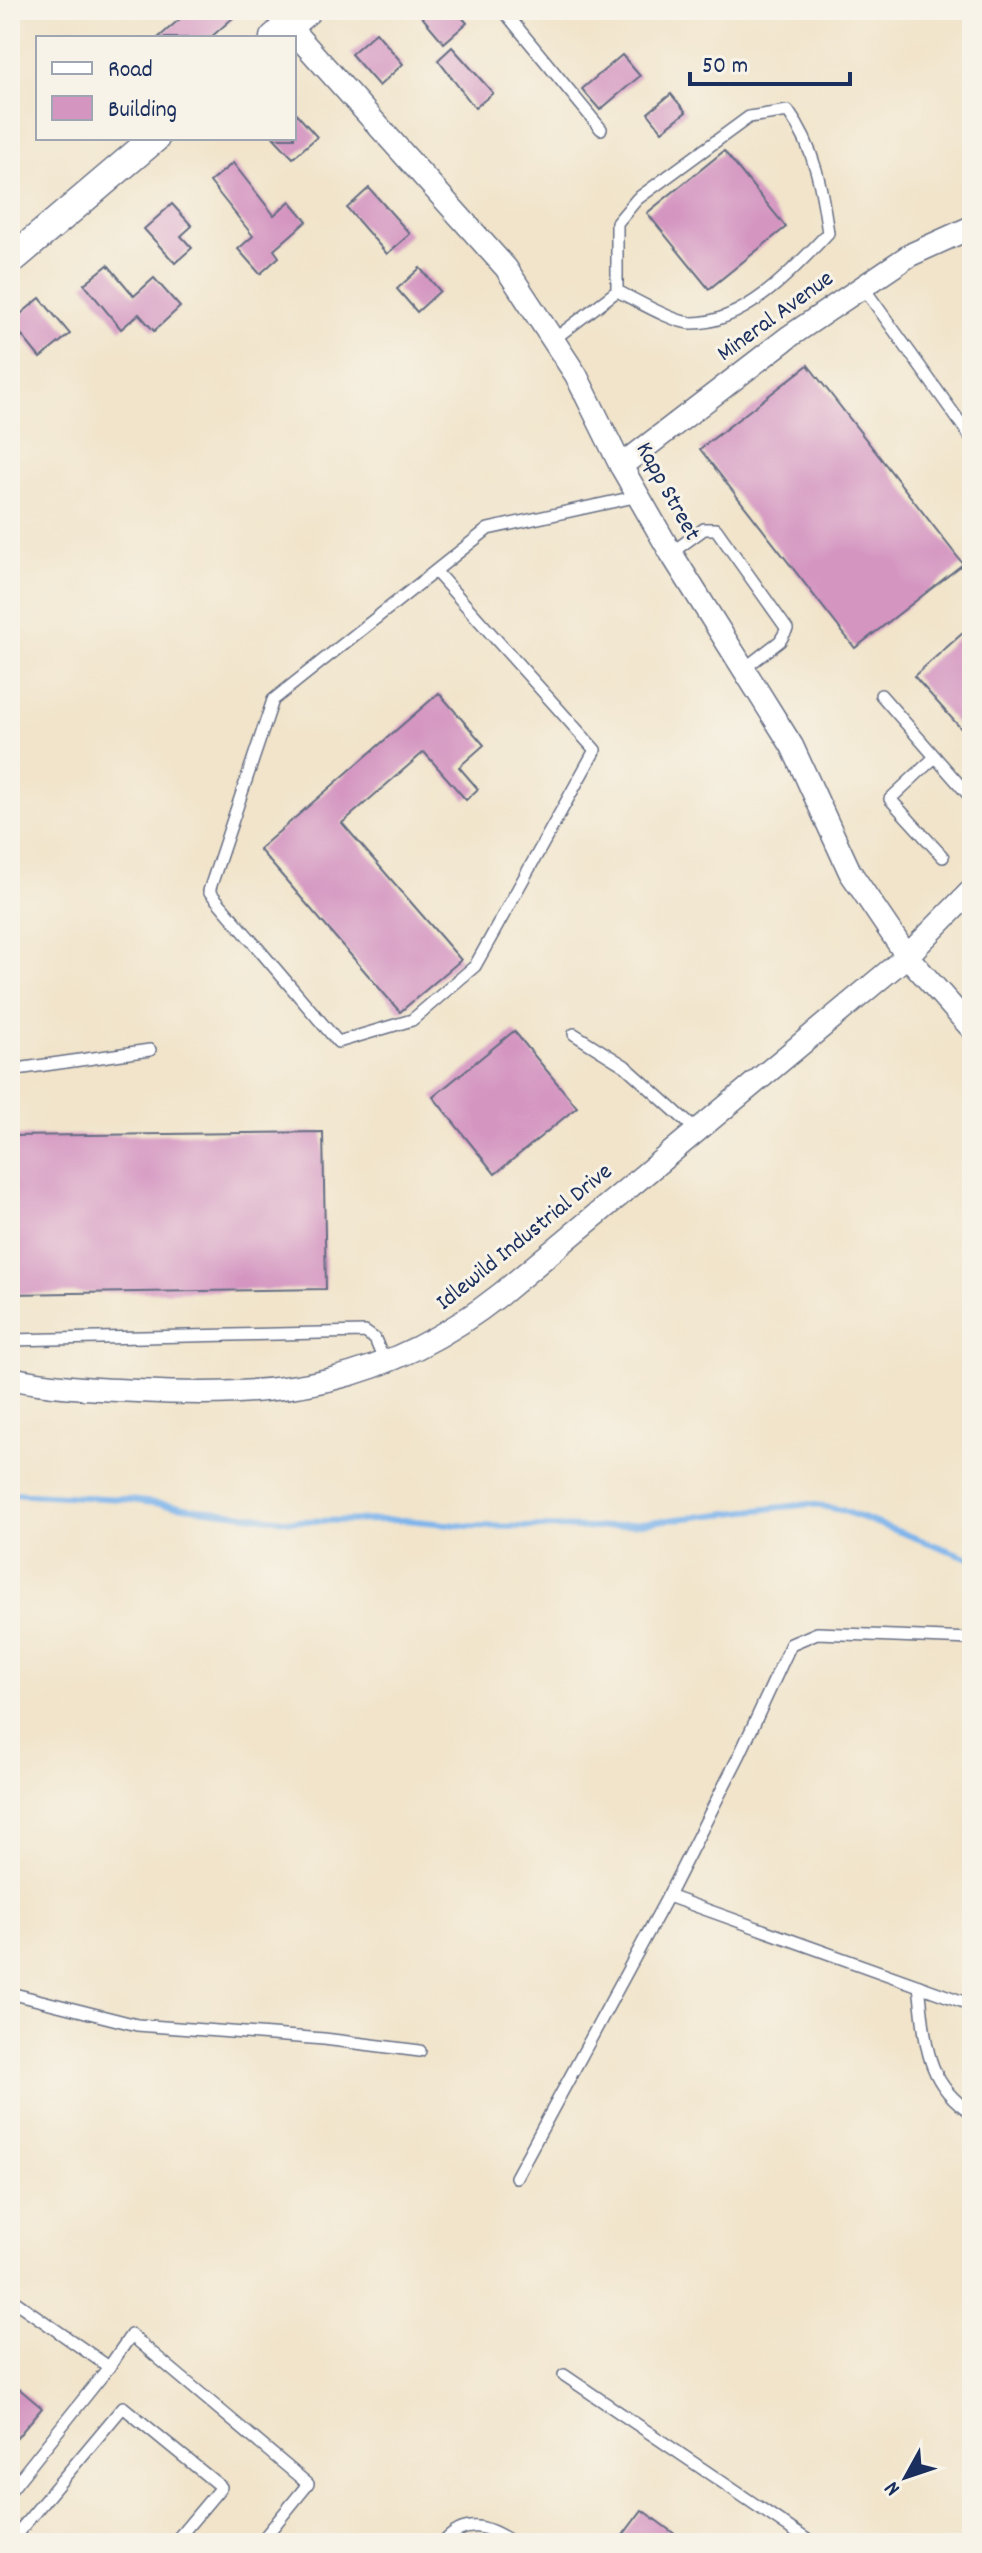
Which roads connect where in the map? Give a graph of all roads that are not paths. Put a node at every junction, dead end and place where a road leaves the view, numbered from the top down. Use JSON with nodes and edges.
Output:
{"nodes":[{"id":1,"x":503,"y":10,"type":"edge"},
{"id":2,"x":286,"y":21,"type":"edge"},
{"id":3,"x":601,"y":129,"type":"dead end"},
{"id":4,"x":153,"y":140,"type":"edge"},
{"id":5,"x":972,"y":227,"type":"edge"},
{"id":6,"x":10,"y":261,"type":"edge"},
{"id":7,"x":863,"y":287,"type":"junction"},
{"id":8,"x":617,"y":291,"type":"junction"},
{"id":9,"x":553,"y":340,"type":"junction"},
{"id":10,"x":972,"y":439,"type":"edge"},
{"id":11,"x":621,"y":466,"type":"junction"},
{"id":12,"x":639,"y":496,"type":"junction"},
{"id":13,"x":671,"y":553,"type":"junction"},
{"id":14,"x":436,"y":572,"type":"junction"},
{"id":15,"x":745,"y":668,"type":"junction"},
{"id":16,"x":881,"y":695,"type":"dead end"},
{"id":17,"x":935,"y":757,"type":"junction"},
{"id":18,"x":972,"y":799,"type":"edge"},
{"id":19,"x":943,"y":857,"type":"dead end"},
{"id":20,"x":972,"y":890,"type":"edge"},
{"id":21,"x":907,"y":956,"type":"junction"},
{"id":22,"x":972,"y":1029,"type":"edge"},
{"id":23,"x":574,"y":1034,"type":"dead end"},
{"id":24,"x":150,"y":1050,"type":"dead end"},
{"id":25,"x":10,"y":1070,"type":"edge"},
{"id":26,"x":697,"y":1131,"type":"junction"},
{"id":27,"x":10,"y":1340,"type":"edge"},
{"id":28,"x":386,"y":1363,"type":"junction"},
{"id":29,"x":10,"y":1378,"type":"edge"},
{"id":30,"x":972,"y":1639,"type":"edge"},
{"id":31,"x":668,"y":1896,"type":"junction"},
{"id":32,"x":919,"y":1986,"type":"junction"},
{"id":33,"x":10,"y":1993,"type":"edge"},
{"id":34,"x":972,"y":2005,"type":"edge"},
{"id":35,"x":420,"y":2051,"type":"dead end"},
{"id":36,"x":972,"y":2113,"type":"edge"},
{"id":37,"x":516,"y":2177,"type":"dead end"},
{"id":38,"x":10,"y":2298,"type":"edge"},
{"id":39,"x":109,"y":2367,"type":"junction"},
{"id":40,"x":564,"y":2375,"type":"dead end"},
{"id":41,"x":10,"y":2491,"type":"edge"},
{"id":42,"x":10,"y":2542,"type":"edge"},
{"id":43,"x":174,"y":2543,"type":"edge"},
{"id":44,"x":260,"y":2543,"type":"edge"},
{"id":45,"x":443,"y":2543,"type":"edge"},
{"id":46,"x":514,"y":2543,"type":"edge"},
{"id":47,"x":812,"y":2543,"type":"edge"}],
"edges":[{"from":1,"to":3,"type":"lane"},
{"from":2,"to":9,"type":"street","name":"Kapp Street"},
{"from":4,"to":6,"type":"street"},
{"from":5,"to":7,"type":"street","name":"Mineral Avenue"},
{"from":7,"to":10,"type":"lane"},
{"from":7,"to":11,"type":"street","name":"Mineral Avenue"},
{"from":8,"to":8,"type":"lane"},
{"from":8,"to":9,"type":"lane"},
{"from":9,"to":11,"type":"street","name":"Kapp Street"},
{"from":11,"to":12,"type":"street","name":"Kapp Street"},
{"from":12,"to":13,"type":"street","name":"Kapp Street"},
{"from":12,"to":14,"type":"lane"},
{"from":13,"to":15,"type":"street","name":"Kapp Street"},
{"from":13,"to":15,"type":"lane"},
{"from":14,"to":14,"type":"lane"},
{"from":15,"to":21,"type":"street","name":"Kapp Street"},
{"from":16,"to":17,"type":"lane"},
{"from":17,"to":18,"type":"lane"},
{"from":17,"to":19,"type":"lane"},
{"from":20,"to":21,"type":"street","name":"Idlewild Industrial Drive"},
{"from":21,"to":22,"type":"street","name":"Kapp Street"},
{"from":21,"to":26,"type":"street","name":"Idlewild Industrial Drive"},
{"from":23,"to":26,"type":"lane"},
{"from":24,"to":25,"type":"lane"},
{"from":26,"to":28,"type":"street","name":"Idlewild Industrial Drive"},
{"from":27,"to":28,"type":"lane"},
{"from":28,"to":29,"type":"street","name":"Idlewild Industrial Drive"},
{"from":30,"to":31,"type":"lane"},
{"from":31,"to":32,"type":"lane"},
{"from":31,"to":37,"type":"lane"},
{"from":32,"to":34,"type":"lane"},
{"from":32,"to":36,"type":"lane"},
{"from":33,"to":35,"type":"lane"},
{"from":38,"to":39,"type":"lane"},
{"from":39,"to":41,"type":"lane"},
{"from":39,"to":44,"type":"lane"},
{"from":40,"to":47,"type":"lane"},
{"from":42,"to":43,"type":"lane"},
{"from":45,"to":46,"type":"lane"}]}
